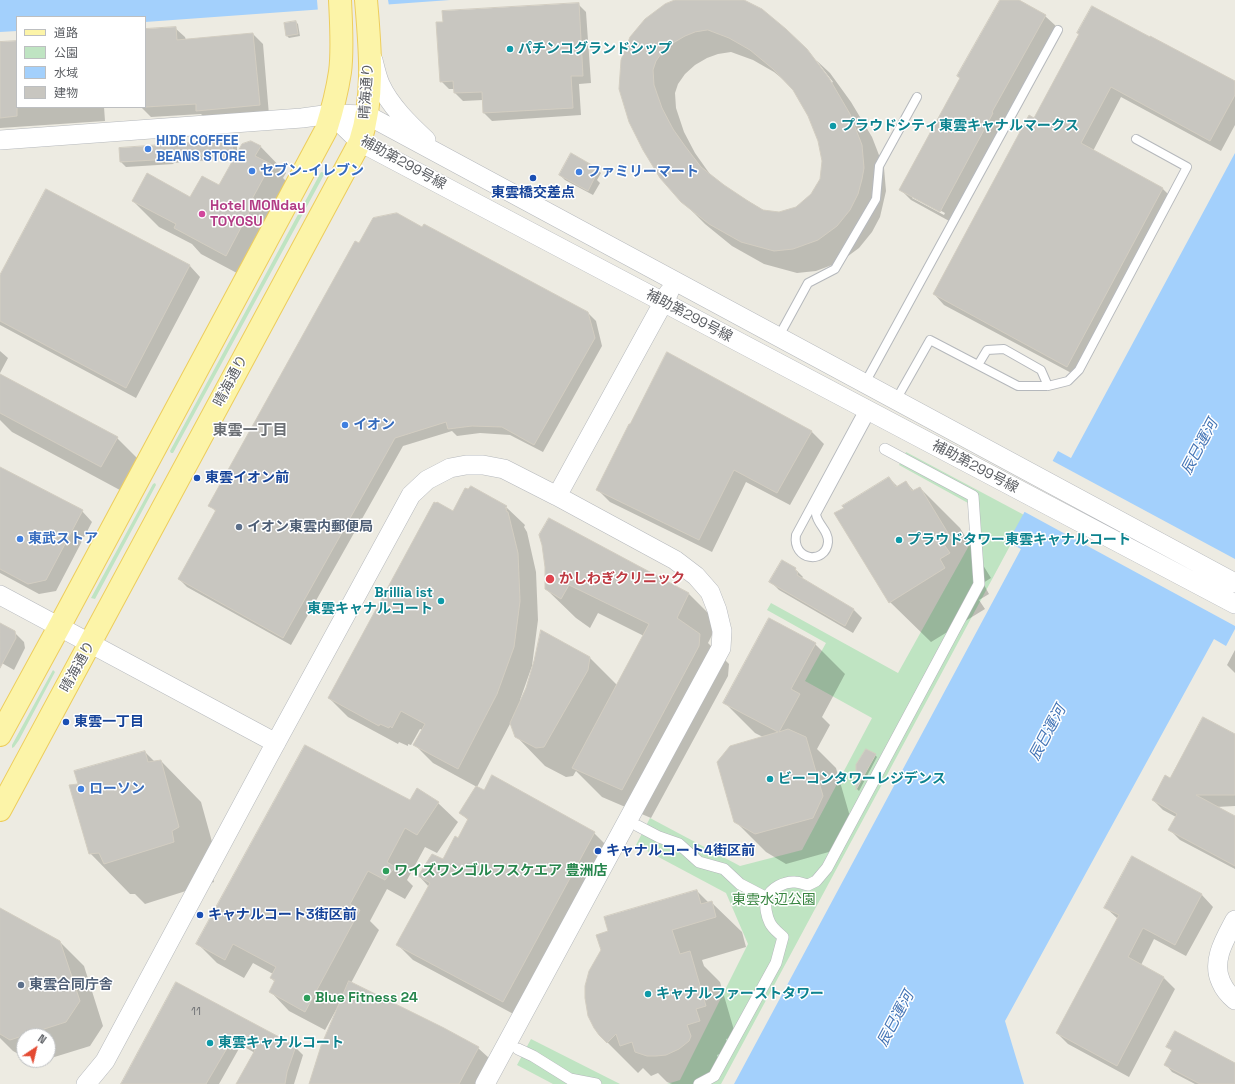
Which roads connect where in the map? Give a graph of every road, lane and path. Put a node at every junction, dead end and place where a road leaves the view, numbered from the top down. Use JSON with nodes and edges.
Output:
{"nodes":[{"id":1,"x":367,"y":5,"type":"edge"},
{"id":2,"x":340,"y":6,"type":"edge"},
{"id":3,"x":1058,"y":30,"type":"dead end"},
{"id":4,"x":370,"y":51,"type":"junction"},
{"id":5,"x":916,"y":97,"type":"dead end"},
{"id":6,"x":331,"y":114,"type":"junction"},
{"id":7,"x":367,"y":115,"type":"junction"},
{"id":8,"x":1136,"y":139,"type":"dead end"},
{"id":9,"x":0,"y":140,"type":"edge"},
{"id":10,"x":360,"y":142,"type":"junction"},
{"id":11,"x":454,"y":162,"type":"junction"},
{"id":12,"x":675,"y":280,"type":"junction"},
{"id":13,"x":663,"y":303,"type":"junction"},
{"id":14,"x":779,"y":336,"type":"junction"},
{"id":15,"x":978,"y":365,"type":"junction"},
{"id":16,"x":865,"y":383,"type":"junction"},
{"id":17,"x":1048,"y":386,"type":"junction"},
{"id":18,"x":896,"y":400,"type":"junction"},
{"id":19,"x":868,"y":410,"type":"junction"},
{"id":20,"x":885,"y":449,"type":"dead end"},
{"id":21,"x":557,"y":496,"type":"junction"},
{"id":22,"x":1235,"y":583,"type":"edge"},
{"id":23,"x":0,"y":595,"type":"edge"},
{"id":24,"x":1235,"y":604,"type":"edge"},
{"id":25,"x":59,"y":627,"type":"junction"},
{"id":26,"x":91,"y":644,"type":"junction"},
{"id":27,"x":0,"y":735,"type":"edge"},
{"id":28,"x":276,"y":743,"type":"junction"},
{"id":29,"x":0,"y":810,"type":"edge"},
{"id":30,"x":638,"y":826,"type":"dead end"},
{"id":31,"x":767,"y":898,"type":"junction"},
{"id":32,"x":1235,"y":920,"type":"edge"},
{"id":33,"x":1235,"y":1000,"type":"edge"},
{"id":34,"x":518,"y":1049,"type":"dead end"},
{"id":35,"x":86,"y":1084,"type":"edge"},
{"id":36,"x":485,"y":1084,"type":"edge"},
{"id":37,"x":596,"y":1084,"type":"edge"},
{"id":38,"x":699,"y":1084,"type":"edge"}],
"edges":[{"from":1,"to":4,"type":"main road","name":"晴海通り"},
{"from":2,"to":6,"type":"main road","name":"晴海通り"},
{"from":3,"to":16,"type":"lane"},
{"from":4,"to":7,"type":"main road","name":"晴海通り"},
{"from":4,"to":11,"type":"street"},
{"from":5,"to":14,"type":"lane"},
{"from":6,"to":7,"type":"street","name":"補助第299号線"},
{"from":6,"to":9,"type":"street"},
{"from":6,"to":10,"type":"street","name":"補助第299号線"},
{"from":6,"to":25,"type":"main road","name":"晴海通り"},
{"from":7,"to":10,"type":"main road","name":"晴海通り"},
{"from":7,"to":11,"type":"street","name":"補助第299号線"},
{"from":8,"to":17,"type":"lane"},
{"from":10,"to":13,"type":"street","name":"補助第299号線"},
{"from":10,"to":26,"type":"main road","name":"晴海通り"},
{"from":11,"to":12,"type":"street","name":"補助第299号線"},
{"from":12,"to":13,"type":"street"},
{"from":12,"to":14,"type":"street","name":"補助第299号線"},
{"from":13,"to":19,"type":"street","name":"補助第299号線"},
{"from":13,"to":21,"type":"street"},
{"from":14,"to":16,"type":"street","name":"補助第299号線"},
{"from":15,"to":17,"type":"lane"},
{"from":15,"to":17,"type":"lane"},
{"from":15,"to":18,"type":"lane"},
{"from":16,"to":18,"type":"street","name":"補助第299号線"},
{"from":18,"to":22,"type":"street","name":"補助第299号線"},
{"from":19,"to":19,"type":"lane"},
{"from":19,"to":24,"type":"street","name":"補助第299号線"},
{"from":20,"to":31,"type":"street"},
{"from":21,"to":28,"type":"street"},
{"from":21,"to":36,"type":"street"},
{"from":23,"to":25,"type":"street"},
{"from":25,"to":26,"type":"street"},
{"from":25,"to":27,"type":"main road","name":"晴海通り"},
{"from":26,"to":28,"type":"street"},
{"from":26,"to":29,"type":"main road","name":"晴海通り"},
{"from":28,"to":35,"type":"street"},
{"from":30,"to":31,"type":"street"},
{"from":31,"to":38,"type":"street"},
{"from":32,"to":33,"type":"street"},
{"from":34,"to":37,"type":"street"}]}
